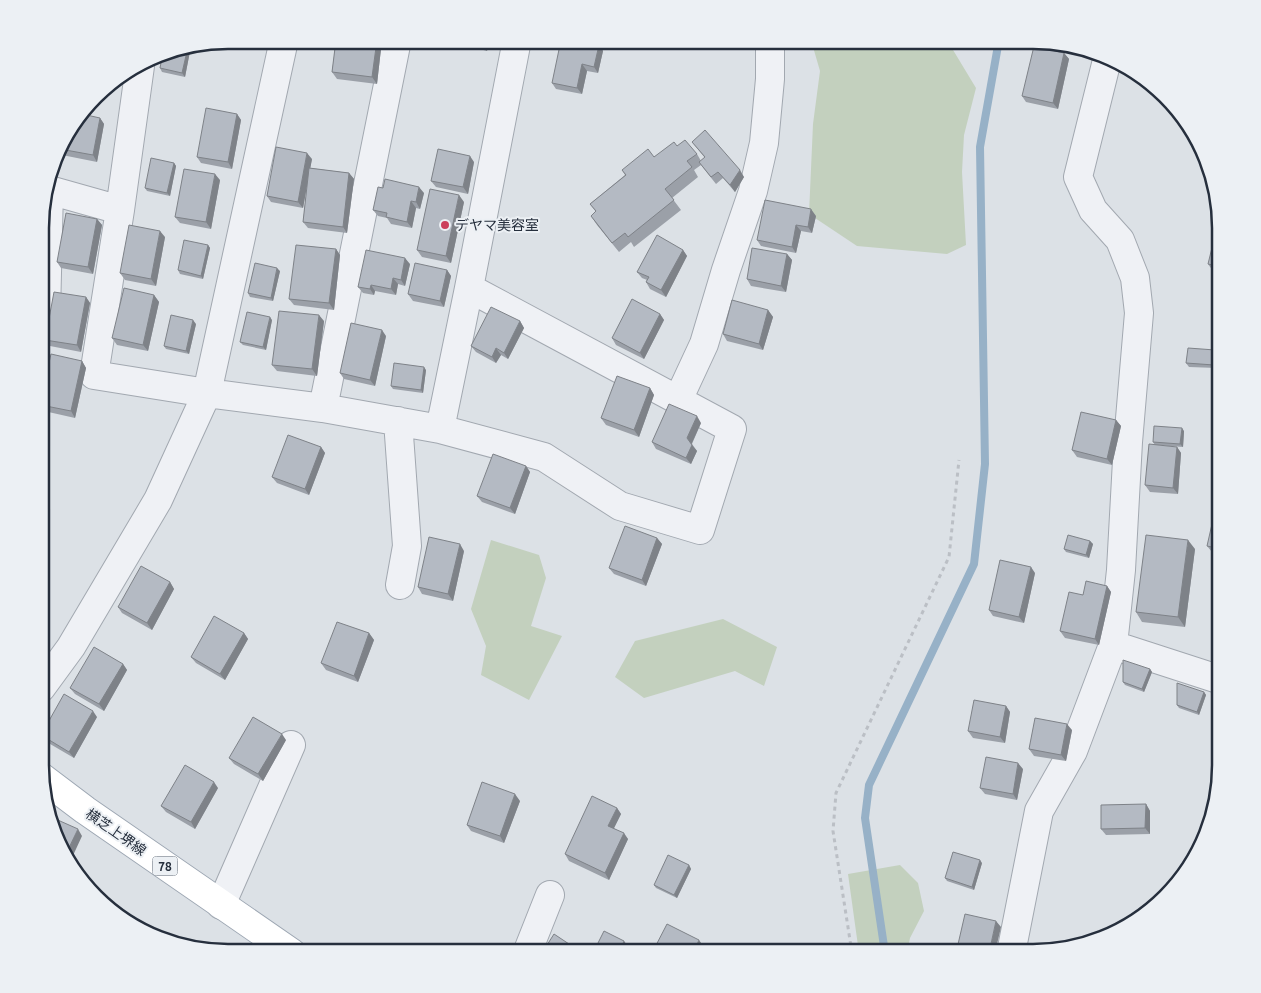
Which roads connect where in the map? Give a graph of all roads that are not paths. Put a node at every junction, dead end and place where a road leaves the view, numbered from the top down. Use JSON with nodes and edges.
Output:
{"nodes":[{"id":1,"x":282,"y":49,"type":"edge"},
{"id":2,"x":395,"y":49,"type":"edge"},
{"id":3,"x":515,"y":49,"type":"edge"},
{"id":4,"x":770,"y":49,"type":"edge"},
{"id":5,"x":1106,"y":64,"type":"edge"},
{"id":6,"x":139,"y":72,"type":"edge"},
{"id":7,"x":52,"y":191,"type":"edge"},
{"id":8,"x":120,"y":210,"type":"junction"},
{"id":9,"x":469,"y":288,"type":"junction"},
{"id":10,"x":207,"y":393,"type":"junction"},
{"id":11,"x":678,"y":400,"type":"junction"},
{"id":12,"x":323,"y":408,"type":"junction"},
{"id":13,"x":398,"y":421,"type":"junction"},
{"id":14,"x":440,"y":429,"type":"junction"},
{"id":15,"x":400,"y":585,"type":"dead end"},
{"id":16,"x":1113,"y":645,"type":"junction"},
{"id":17,"x":49,"y":677,"type":"edge"},
{"id":18,"x":1212,"y":677,"type":"edge"},
{"id":19,"x":291,"y":745,"type":"dead end"},
{"id":20,"x":50,"y":783,"type":"edge"},
{"id":21,"x":550,"y":895,"type":"dead end"},
{"id":22,"x":221,"y":905,"type":"junction"},
{"id":23,"x":279,"y":944,"type":"edge"},
{"id":24,"x":531,"y":944,"type":"edge"},
{"id":25,"x":1013,"y":944,"type":"edge"}],
"edges":[{"from":1,"to":10,"type":"street"},
{"from":2,"to":12,"type":"street"},
{"from":3,"to":9,"type":"street"},
{"from":4,"to":11,"type":"street"},
{"from":5,"to":16,"type":"street"},
{"from":6,"to":8,"type":"street"},
{"from":7,"to":8,"type":"street"},
{"from":8,"to":10,"type":"street"},
{"from":9,"to":11,"type":"street"},
{"from":9,"to":14,"type":"street"},
{"from":10,"to":12,"type":"street"},
{"from":10,"to":17,"type":"street"},
{"from":11,"to":14,"type":"street"},
{"from":12,"to":13,"type":"street"},
{"from":13,"to":14,"type":"street"},
{"from":13,"to":15,"type":"street"},
{"from":16,"to":18,"type":"street"},
{"from":16,"to":25,"type":"street"},
{"from":19,"to":22,"type":"street"},
{"from":20,"to":22,"type":"main road","name":"横芝上堺線","number":"78"},
{"from":21,"to":24,"type":"street"},
{"from":22,"to":23,"type":"main road","name":"横芝上堺線","number":"78"}]}
